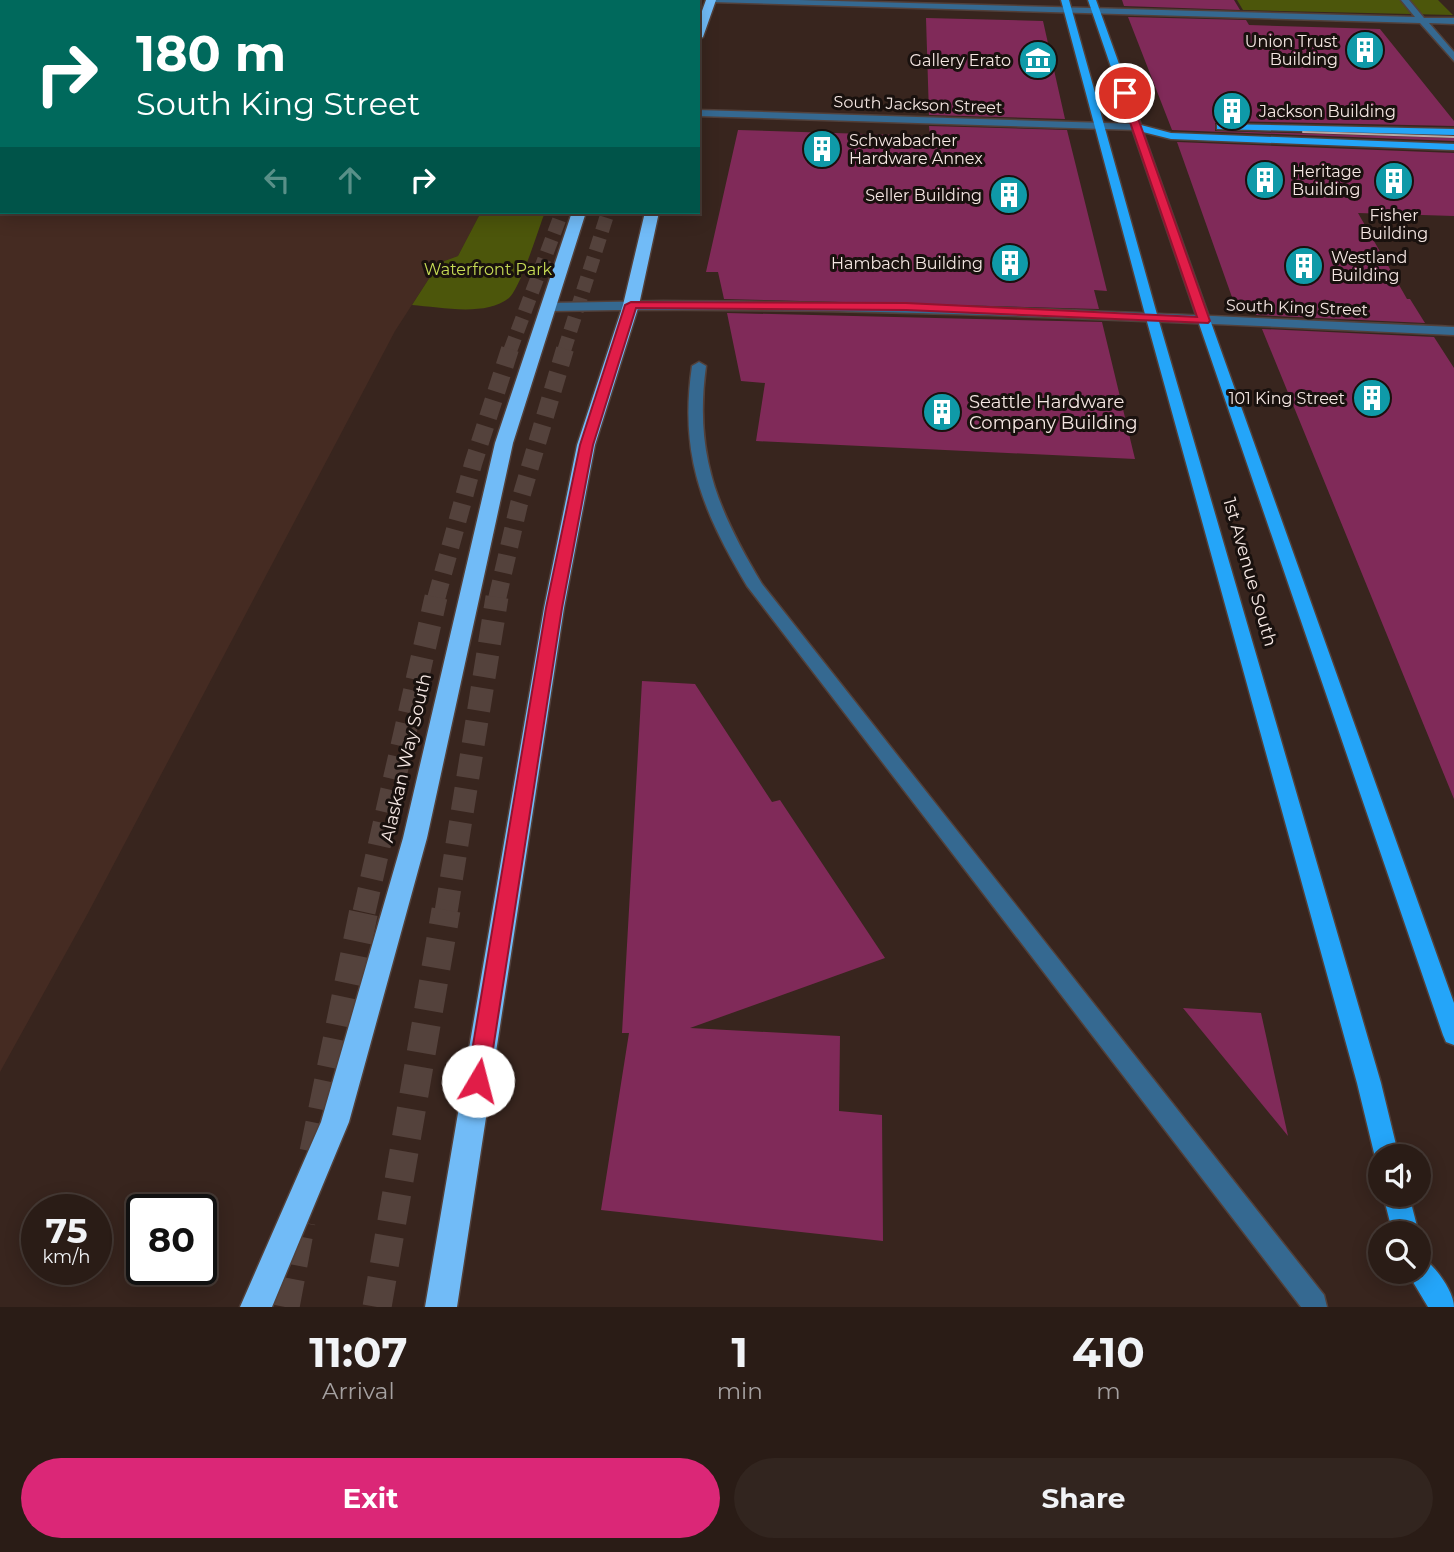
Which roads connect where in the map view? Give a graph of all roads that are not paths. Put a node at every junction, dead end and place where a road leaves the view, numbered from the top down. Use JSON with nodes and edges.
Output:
{"nodes":[{"id":1,"x":711,"y":0,"type":"edge"},
{"id":2,"x":1405,"y":0,"type":"edge"},
{"id":3,"x":1066,"y":5,"type":"edge"},
{"id":4,"x":1094,"y":5,"type":"edge"},
{"id":5,"x":1421,"y":20,"type":"junction"},
{"id":6,"x":1454,"y":21,"type":"edge"},
{"id":7,"x":700,"y":31,"type":"edge"},
{"id":8,"x":1454,"y":58,"type":"edge"},
{"id":9,"x":700,"y":113,"type":"edge"},
{"id":10,"x":1101,"y":126,"type":"junction"},
{"id":11,"x":1137,"y":127,"type":"junction"},
{"id":12,"x":1454,"y":132,"type":"edge"},
{"id":13,"x":1454,"y":146,"type":"edge"},
{"id":14,"x":578,"y":214,"type":"edge"},
{"id":15,"x":652,"y":214,"type":"edge"},
{"id":16,"x":631,"y":305,"type":"junction"},
{"id":17,"x":550,"y":307,"type":"junction"},
{"id":18,"x":1152,"y":318,"type":"junction"},
{"id":19,"x":1204,"y":321,"type":"junction"},
{"id":20,"x":1454,"y":331,"type":"edge"},
{"id":21,"x":699,"y":366,"type":"dead end"},
{"id":22,"x":1454,"y":1035,"type":"edge"},
{"id":23,"x":1384,"y":1144,"type":"edge"},
{"id":24,"x":1428,"y":1284,"type":"edge"},
{"id":25,"x":1315,"y":1304,"type":"dead end"},
{"id":26,"x":256,"y":1307,"type":"edge"},
{"id":27,"x":441,"y":1307,"type":"edge"},
{"id":28,"x":1443,"y":1307,"type":"edge"}],
"edges":[{"from":1,"to":3,"type":"street"},
{"from":1,"to":7,"type":"highway"},
{"from":2,"to":5,"type":"street"},
{"from":3,"to":4,"type":"street"},
{"from":3,"to":10,"type":"main road","name":"1st Avenue South"},
{"from":4,"to":5,"type":"street"},
{"from":4,"to":11,"type":"main road","name":"1st Avenue South"},
{"from":5,"to":6,"type":"street"},
{"from":5,"to":8,"type":"street"},
{"from":9,"to":10,"type":"street","name":"South Jackson Street"},
{"from":10,"to":11,"type":"street","name":"South Jackson Street"},
{"from":10,"to":18,"type":"main road","name":"1st Avenue South"},
{"from":11,"to":12,"type":"main road","name":"South Jackson Street"},
{"from":11,"to":13,"type":"main road","name":"South Jackson Street"},
{"from":11,"to":19,"type":"main road","name":"1st Avenue South"},
{"from":14,"to":17,"type":"highway","name":"Alaskan Way South"},
{"from":15,"to":16,"type":"highway"},
{"from":16,"to":17,"type":"street","name":"South King Street"},
{"from":16,"to":18,"type":"street","name":"South King Street"},
{"from":16,"to":27,"type":"highway"},
{"from":17,"to":26,"type":"highway","name":"Alaskan Way South"},
{"from":18,"to":19,"type":"street","name":"South King Street"},
{"from":18,"to":23,"type":"main road","name":"1st Avenue South"},
{"from":19,"to":20,"type":"street","name":"South King Street"},
{"from":19,"to":22,"type":"main road","name":"1st Avenue South"},
{"from":21,"to":25,"type":"street"},
{"from":24,"to":28,"type":"main road"}]}
